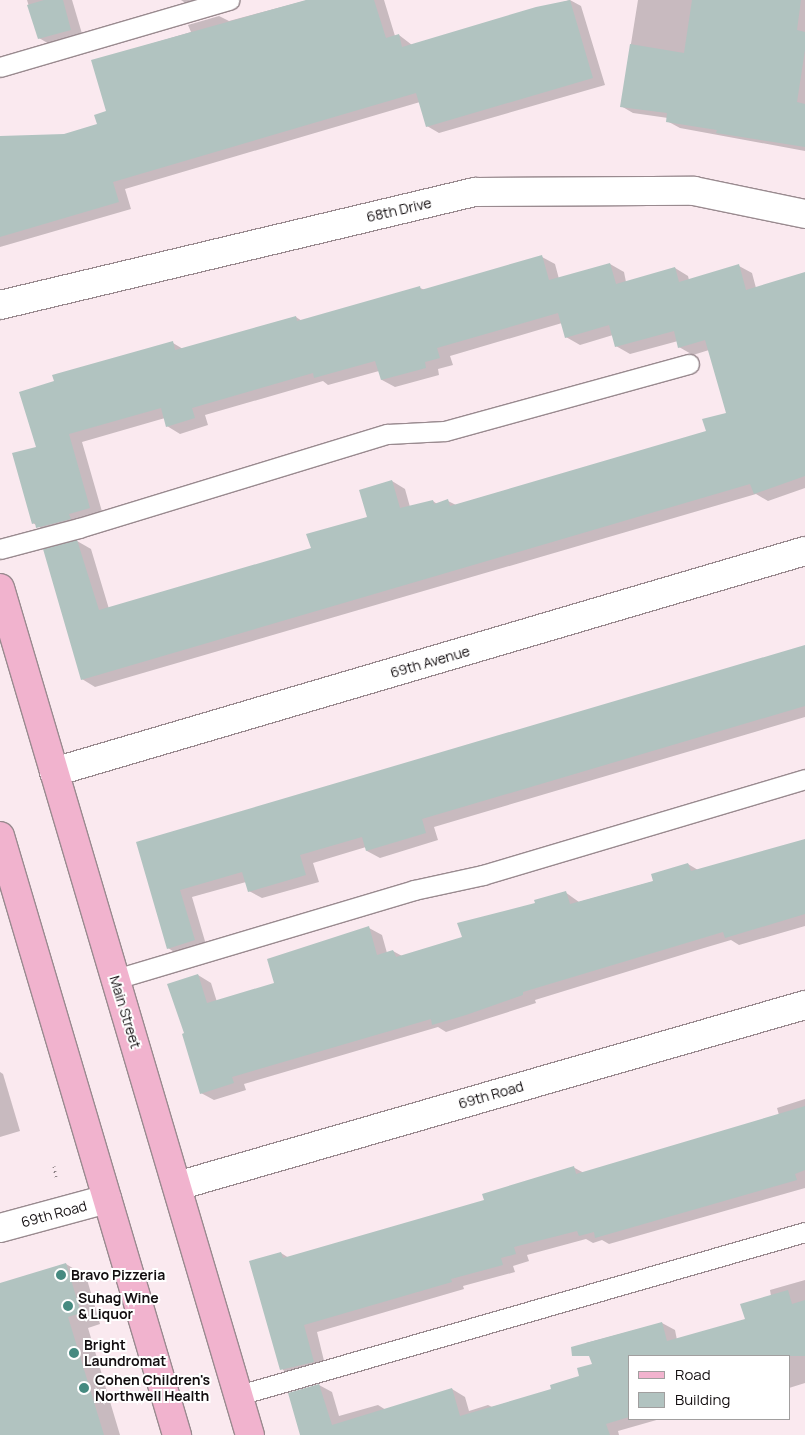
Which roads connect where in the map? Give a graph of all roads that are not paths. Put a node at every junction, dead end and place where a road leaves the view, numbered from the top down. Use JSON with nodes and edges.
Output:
{"nodes":[{"id":1,"x":229,"y":0,"type":"edge"},
{"id":2,"x":0,"y":67,"type":"edge"},
{"id":3,"x":805,"y":214,"type":"edge"},
{"id":4,"x":0,"y":306,"type":"edge"},
{"id":5,"x":689,"y":364,"type":"dead end"},
{"id":6,"x":0,"y":549,"type":"edge"},
{"id":7,"x":805,"y":551,"type":"edge"},
{"id":8,"x":0,"y":588,"type":"edge"},
{"id":9,"x":54,"y":772,"type":"junction"},
{"id":10,"x":805,"y":779,"type":"edge"},
{"id":11,"x":0,"y":836,"type":"edge"},
{"id":12,"x":116,"y":979,"type":"junction"},
{"id":13,"x":805,"y":1005,"type":"edge"},
{"id":14,"x":177,"y":1186,"type":"junction"},
{"id":15,"x":107,"y":1199,"type":"junction"},
{"id":16,"x":0,"y":1228,"type":"edge"},
{"id":17,"x":805,"y":1232,"type":"edge"},
{"id":18,"x":239,"y":1395,"type":"junction"},
{"id":19,"x":177,"y":1435,"type":"edge"},
{"id":20,"x":250,"y":1435,"type":"edge"}],
"edges":[{"from":1,"to":2,"type":"lane"},
{"from":3,"to":4,"type":"street","name":"68th Drive"},
{"from":5,"to":6,"type":"lane"},
{"from":7,"to":9,"type":"street","name":"69th Avenue"},
{"from":8,"to":9,"type":"main road","name":"Main Street"},
{"from":9,"to":12,"type":"main road","name":"Main Street"},
{"from":10,"to":12,"type":"lane"},
{"from":11,"to":15,"type":"main road"},
{"from":12,"to":14,"type":"main road","name":"Main Street"},
{"from":13,"to":14,"type":"street","name":"69th Road"},
{"from":14,"to":18,"type":"main road","name":"Main Street"},
{"from":15,"to":16,"type":"street","name":"69th Road"},
{"from":15,"to":19,"type":"main road"},
{"from":17,"to":18,"type":"lane"},
{"from":18,"to":20,"type":"main road","name":"Main Street"}]}
